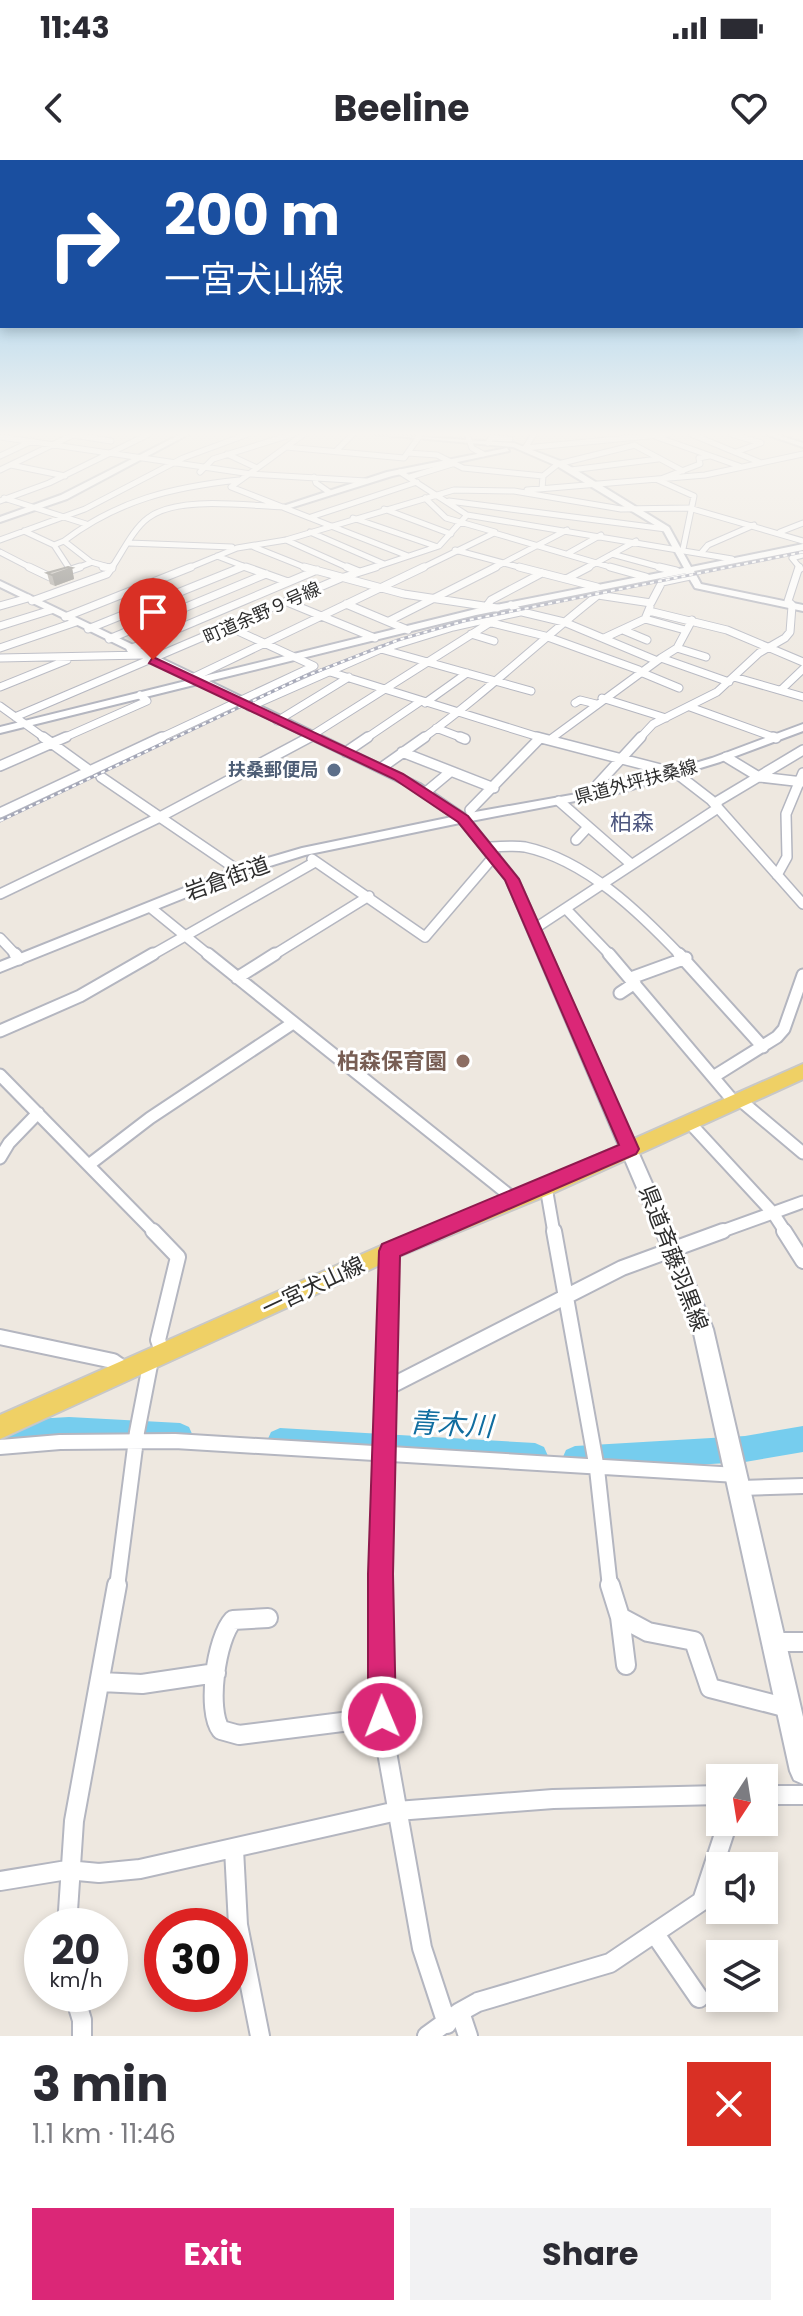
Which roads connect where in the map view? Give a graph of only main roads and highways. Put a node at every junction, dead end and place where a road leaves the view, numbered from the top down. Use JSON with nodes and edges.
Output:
{"nodes":[{"id":1,"x":655,"y":522,"type":"edge"},
{"id":2,"x":803,"y":547,"type":"edge"},
{"id":3,"x":689,"y":572,"type":"junction"},
{"id":4,"x":0,"y":584,"type":"edge"},
{"id":5,"x":803,"y":608,"type":"edge"},
{"id":6,"x":193,"y":680,"type":"junction"},
{"id":7,"x":803,"y":727,"type":"edge"},
{"id":8,"x":0,"y":730,"type":"edge"},
{"id":9,"x":466,"y":815,"type":"junction"},
{"id":10,"x":0,"y":967,"type":"edge"},
{"id":11,"x":803,"y":1071,"type":"edge"},
{"id":12,"x":630,"y":1149,"type":"junction"},
{"id":13,"x":0,"y":1427,"type":"edge"},
{"id":14,"x":802,"y":1759,"type":"edge"}],
"edges":[{"from":1,"to":3,"type":"main road"},
{"from":2,"to":3,"type":"main road"},
{"from":3,"to":5,"type":"main road"},
{"from":3,"to":6,"type":"main road"},
{"from":4,"to":6,"type":"main road","name":"県道斉藤羽黒線"},
{"from":6,"to":8,"type":"main road"},
{"from":6,"to":9,"type":"main road","name":"県道斉藤羽黒線"},
{"from":7,"to":9,"type":"main road","name":"県道外坪扶桑線"},
{"from":9,"to":10,"type":"main road","name":"岩倉街道"},
{"from":9,"to":12,"type":"main road","name":"県道斉藤羽黒線"},
{"from":11,"to":12,"type":"main road","name":"一宮犬山線"},
{"from":12,"to":13,"type":"main road","name":"一宮犬山線"},
{"from":12,"to":14,"type":"main road","name":"県道斉藤羽黒線"}]}
